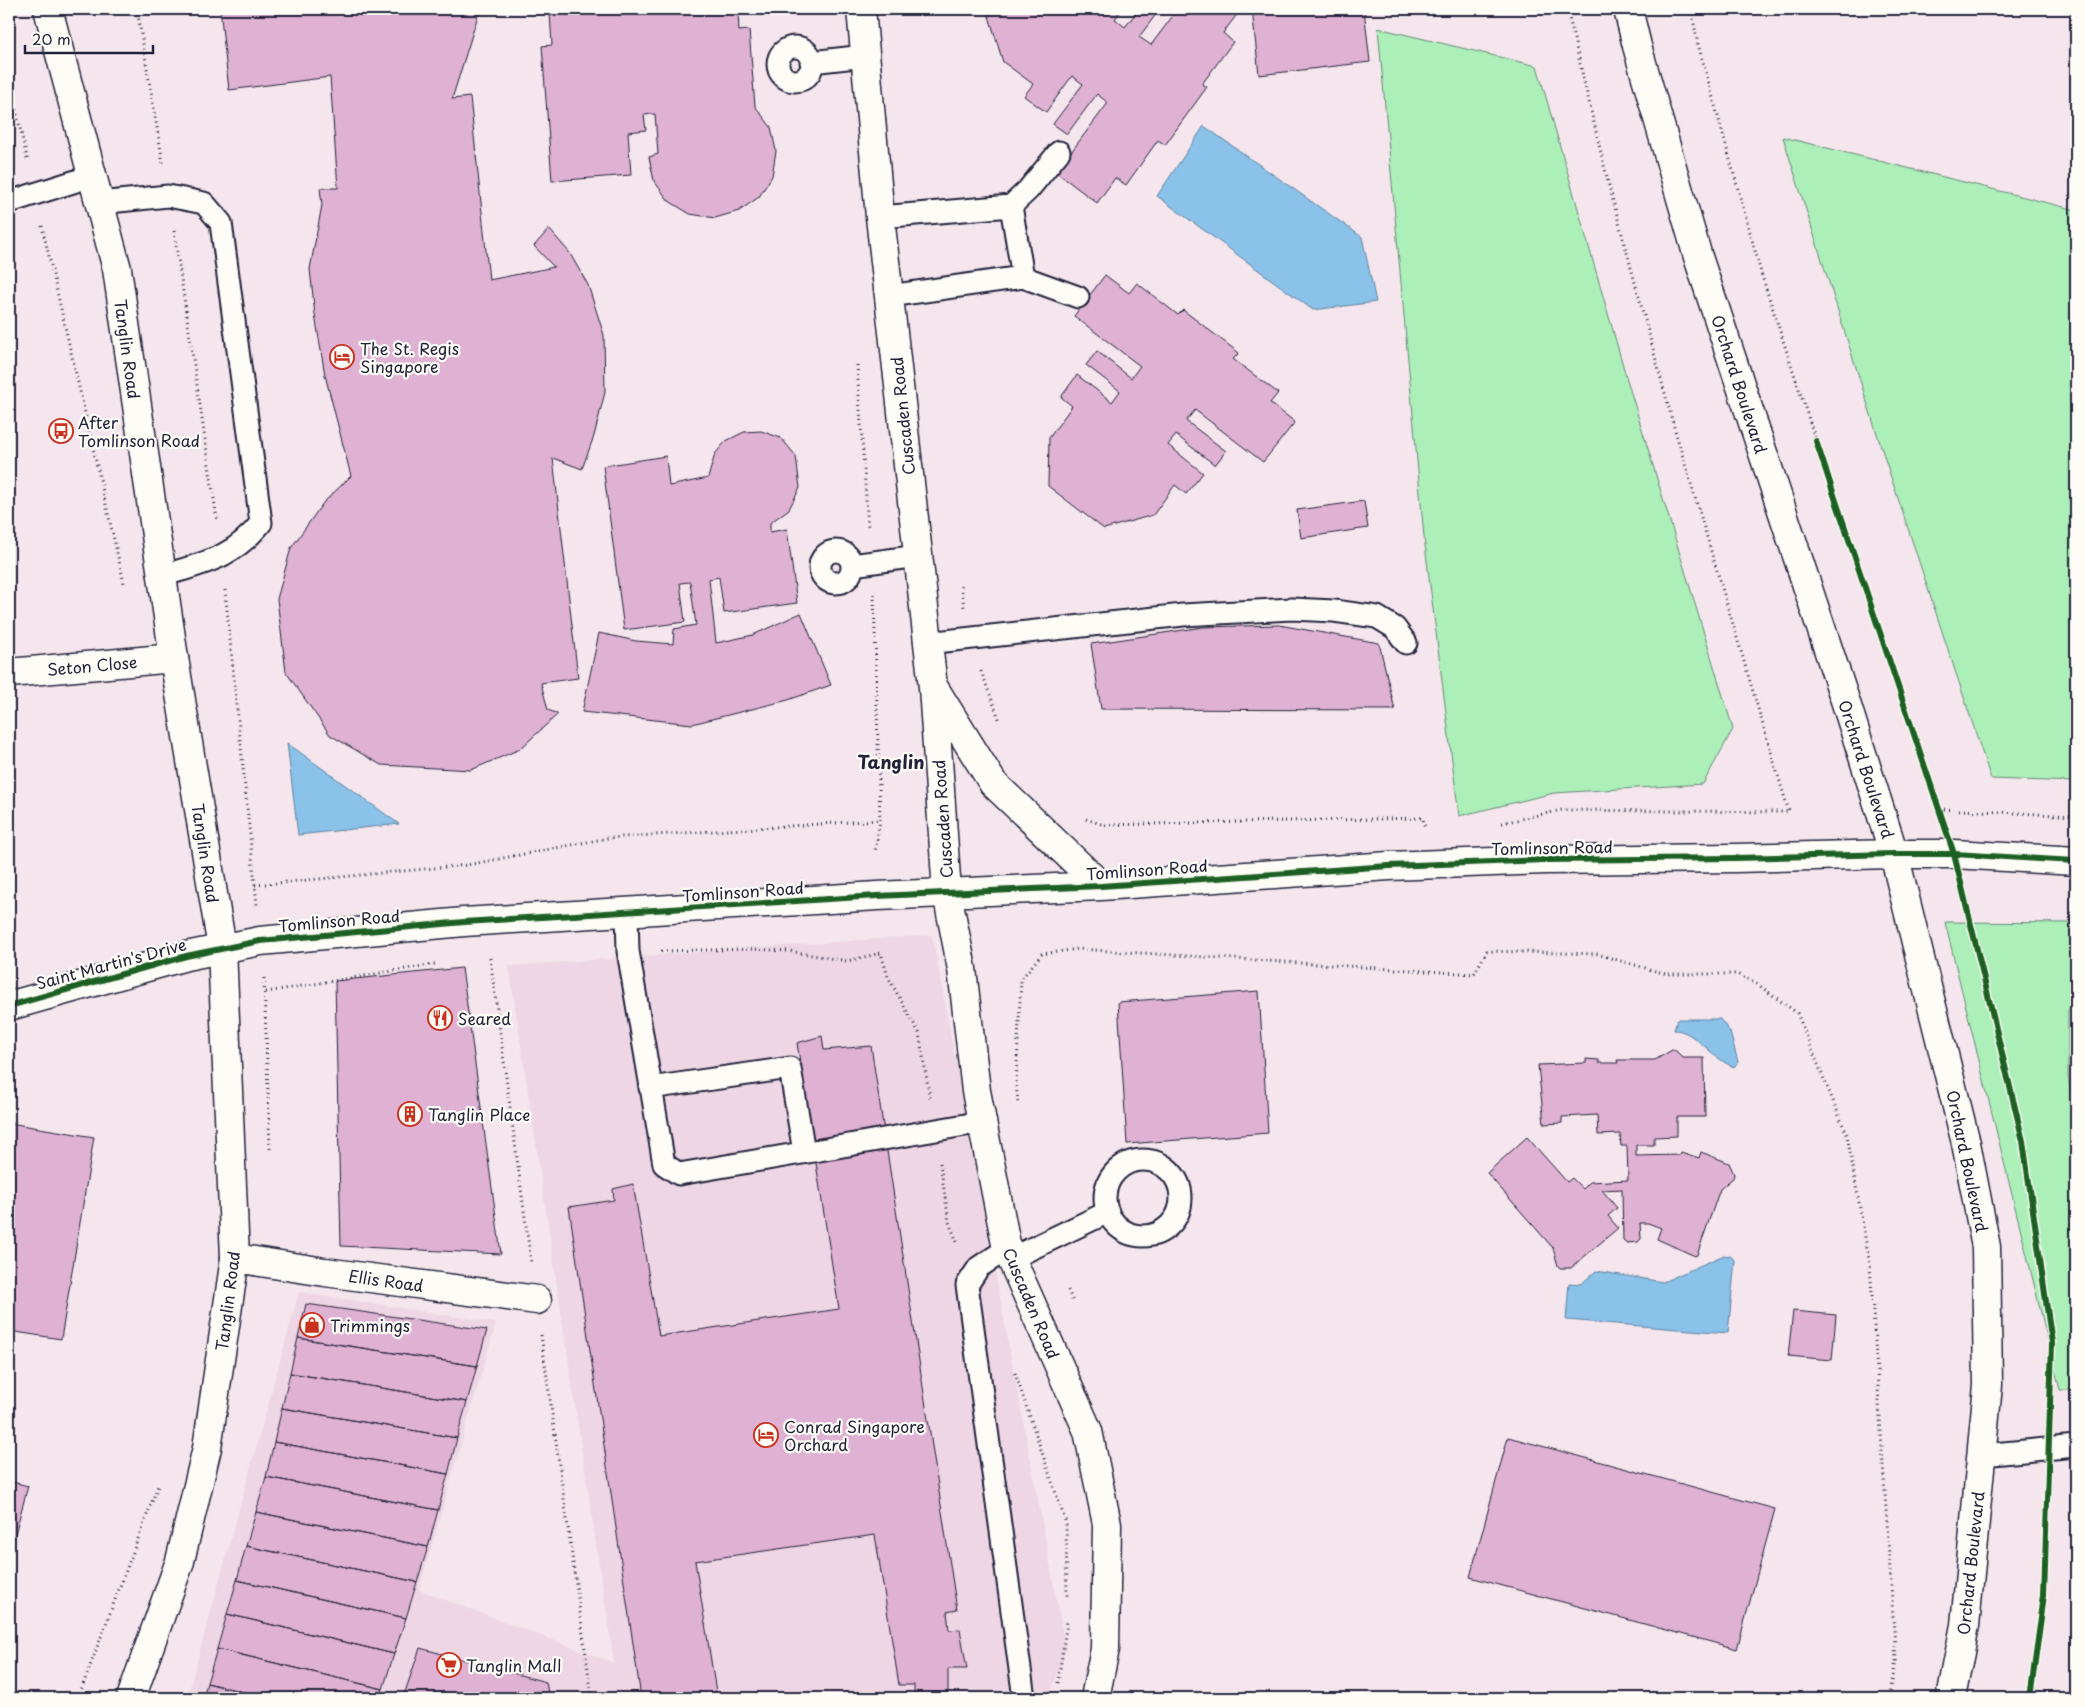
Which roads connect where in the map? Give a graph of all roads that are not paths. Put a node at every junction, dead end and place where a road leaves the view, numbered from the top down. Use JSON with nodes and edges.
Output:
{"nodes":[{"id":1,"x":48,"y":9,"type":"edge"},
{"id":2,"x":861,"y":9,"type":"edge"},
{"id":3,"x":1628,"y":9,"type":"edge"},
{"id":4,"x":865,"y":56,"type":"junction"},
{"id":5,"x":811,"y":62,"type":"dead end"},
{"id":6,"x":1059,"y":152,"type":"dead end"},
{"id":7,"x":92,"y":176,"type":"junction"},
{"id":8,"x":9,"y":202,"type":"edge"},
{"id":9,"x":99,"y":203,"type":"junction"},
{"id":10,"x":1012,"y":206,"type":"junction"},
{"id":11,"x":880,"y":217,"type":"junction"},
{"id":12,"x":1023,"y":277,"type":"junction"},
{"id":13,"x":889,"y":296,"type":"junction"},
{"id":14,"x":1078,"y":296,"type":"dead end"},
{"id":15,"x":918,"y":556,"type":"junction"},
{"id":16,"x":861,"y":564,"type":"road end"},
{"id":17,"x":162,"y":576,"type":"junction"},
{"id":18,"x":927,"y":643,"type":"junction"},
{"id":19,"x":1406,"y":643,"type":"dead end"},
{"id":20,"x":174,"y":658,"type":"junction"},
{"id":21,"x":9,"y":673,"type":"edge"},
{"id":22,"x":933,"y":687,"type":"junction"},
{"id":23,"x":1894,"y":854,"type":"junction"},
{"id":24,"x":2076,"y":861,"type":"edge"},
{"id":25,"x":1101,"y":886,"type":"junction"},
{"id":26,"x":947,"y":893,"type":"junction"},
{"id":27,"x":627,"y":913,"type":"junction"},
{"id":28,"x":222,"y":948,"type":"junction"},
{"id":29,"x":9,"y":1006,"type":"edge"},
{"id":30,"x":650,"y":1088,"type":"junction"},
{"id":31,"x":983,"y":1122,"type":"junction"},
{"id":32,"x":804,"y":1152,"type":"junction"},
{"id":33,"x":1108,"y":1212,"type":"dead end"},
{"id":34,"x":1009,"y":1253,"type":"junction"},
{"id":35,"x":235,"y":1258,"type":"junction"},
{"id":36,"x":537,"y":1300,"type":"dead end"},
{"id":37,"x":2076,"y":1446,"type":"edge"},
{"id":38,"x":1982,"y":1455,"type":"junction"},
{"id":39,"x":131,"y":1698,"type":"edge"},
{"id":40,"x":1024,"y":1698,"type":"edge"},
{"id":41,"x":1095,"y":1698,"type":"edge"},
{"id":42,"x":1950,"y":1698,"type":"edge"}],
"edges":[{"from":1,"to":7,"type":"street","name":"Tanglin Road"},
{"from":2,"to":4,"type":"street","name":"Cuscaden Road"},
{"from":3,"to":23,"type":"street","name":"Orchard Boulevard"},
{"from":4,"to":5,"type":"lane"},
{"from":4,"to":11,"type":"street","name":"Cuscaden Road"},
{"from":6,"to":10,"type":"lane"},
{"from":7,"to":8,"type":"lane"},
{"from":7,"to":9,"type":"street","name":"Tanglin Road"},
{"from":9,"to":17,"type":"street","name":"Tanglin Road"},
{"from":9,"to":17,"type":"lane"},
{"from":10,"to":11,"type":"lane"},
{"from":10,"to":12,"type":"lane"},
{"from":11,"to":13,"type":"street","name":"Cuscaden Road"},
{"from":12,"to":13,"type":"lane"},
{"from":12,"to":14,"type":"lane"},
{"from":13,"to":15,"type":"street","name":"Cuscaden Road"},
{"from":15,"to":16,"type":"lane"},
{"from":15,"to":18,"type":"street","name":"Cuscaden Road"},
{"from":17,"to":20,"type":"street","name":"Tanglin Road"},
{"from":18,"to":19,"type":"lane"},
{"from":18,"to":22,"type":"street","name":"Cuscaden Road"},
{"from":20,"to":21,"type":"street","name":"Seton Close"},
{"from":20,"to":28,"type":"street","name":"Tanglin Road"},
{"from":22,"to":25,"type":"street"},
{"from":22,"to":26,"type":"street","name":"Cuscaden Road"},
{"from":23,"to":24,"type":"street","name":"Tomlinson Road"},
{"from":23,"to":25,"type":"street","name":"Tomlinson Road"},
{"from":23,"to":38,"type":"street","name":"Orchard Boulevard"},
{"from":25,"to":26,"type":"street","name":"Tomlinson Road"},
{"from":26,"to":27,"type":"street","name":"Tomlinson Road"},
{"from":26,"to":31,"type":"street","name":"Cuscaden Road"},
{"from":27,"to":28,"type":"street","name":"Tomlinson Road"},
{"from":27,"to":30,"type":"lane"},
{"from":28,"to":29,"type":"street","name":"Saint Martin's Drive"},
{"from":28,"to":35,"type":"street","name":"Tanglin Road"},
{"from":30,"to":32,"type":"lane"},
{"from":30,"to":32,"type":"lane"},
{"from":31,"to":32,"type":"lane"},
{"from":31,"to":34,"type":"street","name":"Cuscaden Road"},
{"from":33,"to":34,"type":"lane"},
{"from":34,"to":40,"type":"lane"},
{"from":34,"to":41,"type":"street","name":"Cuscaden Road"},
{"from":35,"to":36,"type":"street","name":"Ellis Road"},
{"from":35,"to":39,"type":"street","name":"Tanglin Road"},
{"from":37,"to":38,"type":"lane"},
{"from":38,"to":42,"type":"street","name":"Orchard Boulevard"}]}
